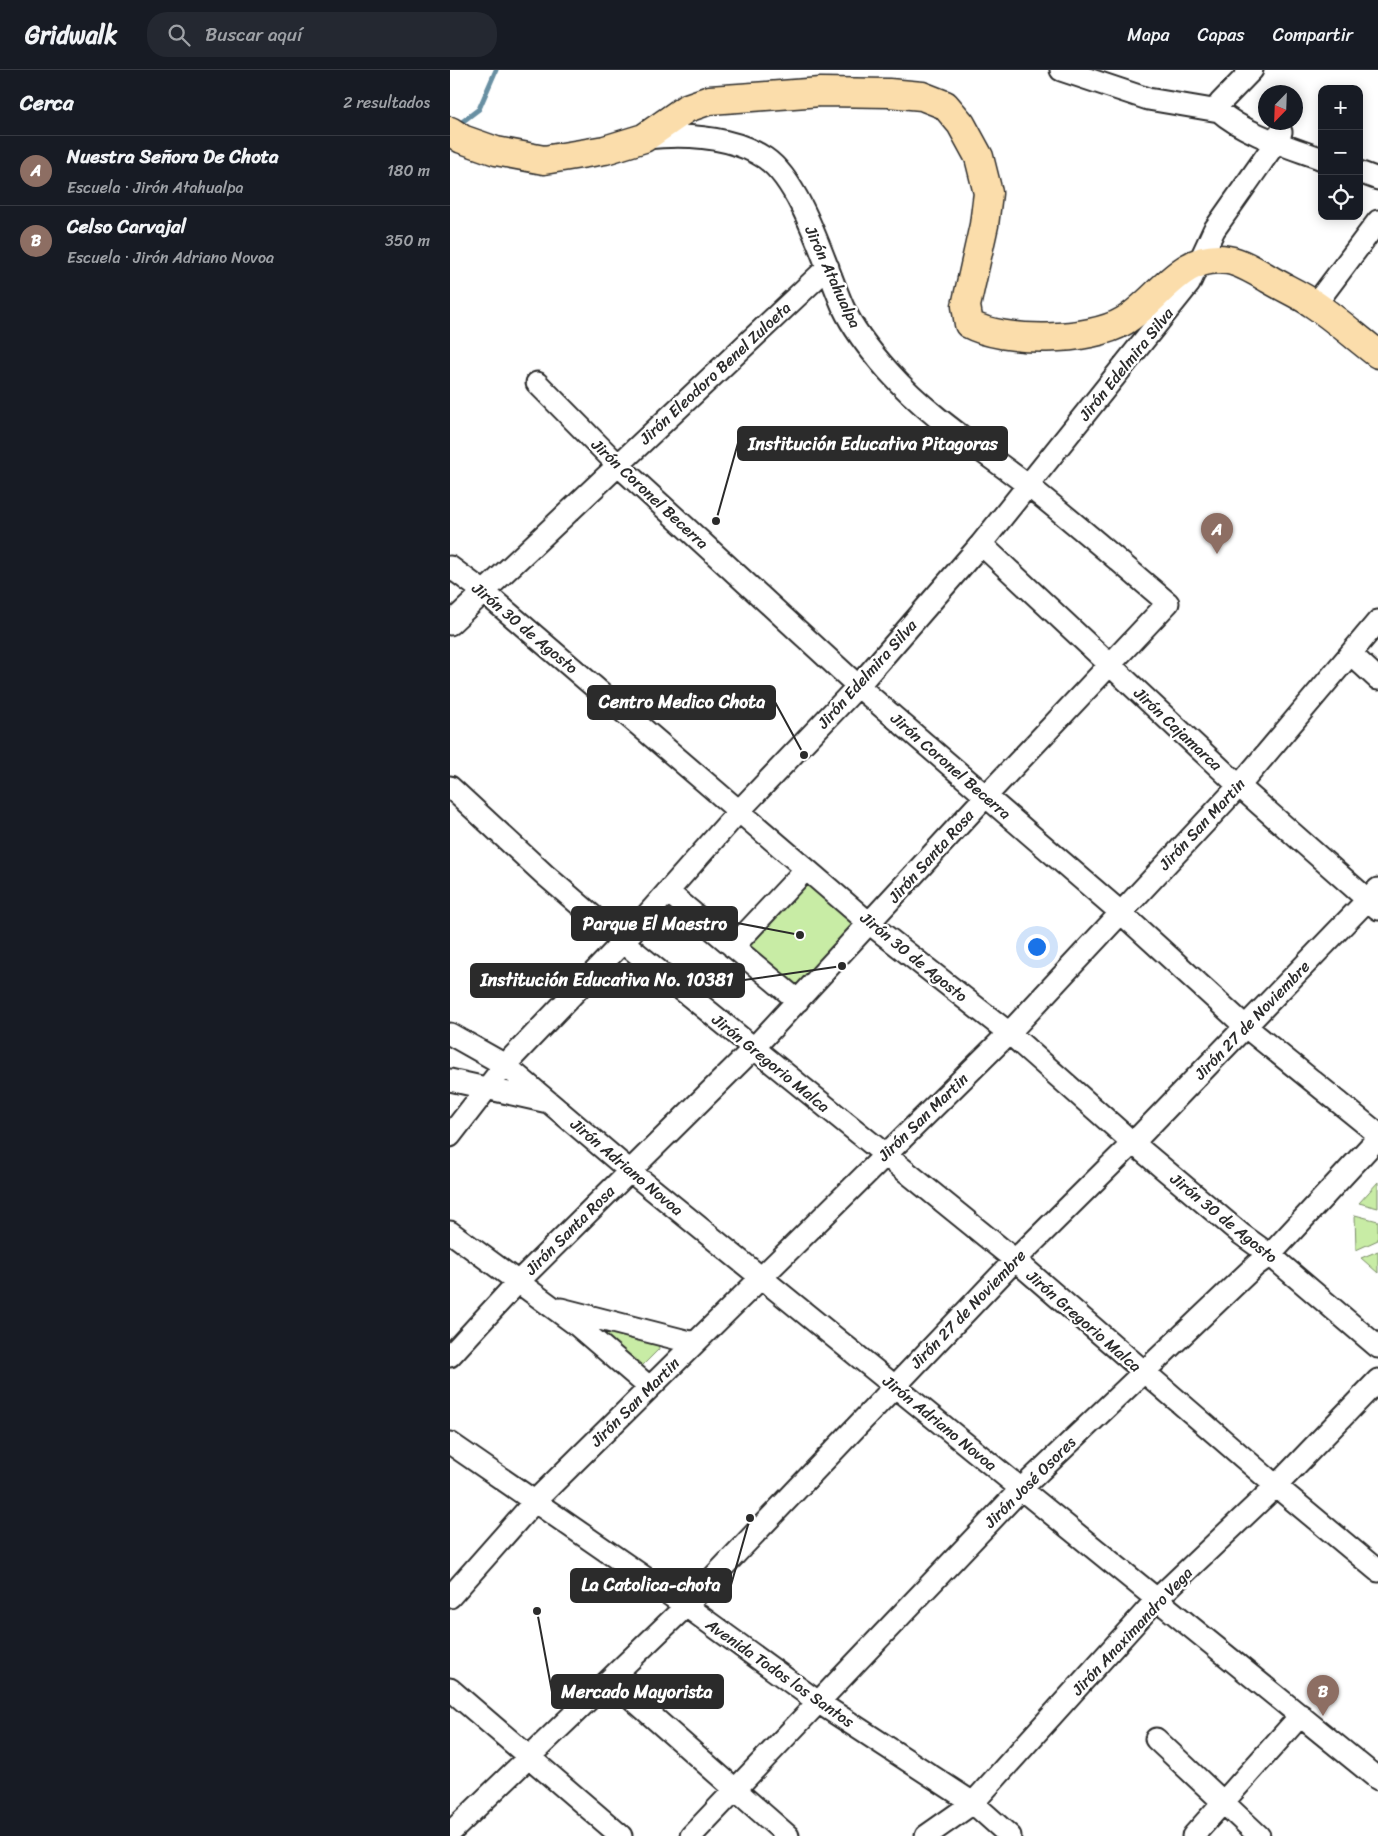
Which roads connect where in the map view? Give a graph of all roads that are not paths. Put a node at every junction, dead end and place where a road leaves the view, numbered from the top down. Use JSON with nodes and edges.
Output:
{"nodes":[{"id":1,"x":1061,"y":70,"type":"edge"},
{"id":2,"x":1252,"y":70,"type":"edge"},
{"id":3,"x":1223,"y":115,"type":"junction"},
{"id":4,"x":456,"y":135,"type":"edge"},
{"id":5,"x":1278,"y":137,"type":"junction"},
{"id":6,"x":644,"y":138,"type":"junction"},
{"id":7,"x":1318,"y":144,"type":"edge"},
{"id":8,"x":1318,"y":157,"type":"edge"},
{"id":9,"x":1363,"y":159,"type":"edge"},
{"id":10,"x":1378,"y":164,"type":"edge"},
{"id":11,"x":1363,"y":173,"type":"edge"},
{"id":12,"x":1378,"y":178,"type":"edge"},
{"id":13,"x":1378,"y":221,"type":"edge"},
{"id":14,"x":1200,"y":260,"type":"junction"},
{"id":15,"x":828,"y":267,"type":"junction"},
{"id":16,"x":1315,"y":305,"type":"junction"},
{"id":17,"x":1378,"y":354,"type":"edge"},
{"id":18,"x":537,"y":383,"type":"dead end"},
{"id":19,"x":618,"y":465,"type":"junction"},
{"id":20,"x":1028,"y":486,"type":"junction"},
{"id":21,"x":981,"y":544,"type":"junction"},
{"id":22,"x":450,"y":567,"type":"edge"},
{"id":23,"x":484,"y":592,"type":"junction"},
{"id":24,"x":1168,"y":602,"type":"joint"},
{"id":25,"x":1378,"y":621,"type":"edge"},
{"id":26,"x":450,"y":624,"type":"edge"},
{"id":27,"x":1352,"y":655,"type":"junction"},
{"id":28,"x":1109,"y":664,"type":"junction"},
{"id":29,"x":1378,"y":678,"type":"edge"},
{"id":30,"x":858,"y":686,"type":"junction"},
{"id":31,"x":1239,"y":786,"type":"junction"},
{"id":32,"x":450,"y":787,"type":"edge"},
{"id":33,"x":986,"y":796,"type":"junction"},
{"id":34,"x":739,"y":811,"type":"junction"},
{"id":35,"x":806,"y":869,"type":"junction"},
{"id":36,"x":668,"y":892,"type":"junction"},
{"id":37,"x":1374,"y":900,"type":"edge"},
{"id":38,"x":1120,"y":911,"type":"junction"},
{"id":39,"x":869,"y":923,"type":"junction"},
{"id":40,"x":623,"y":942,"type":"junction"},
{"id":41,"x":734,"y":947,"type":"junction"},
{"id":42,"x":798,"y":1001,"type":"junction"},
{"id":43,"x":1246,"y":1027,"type":"junction"},
{"id":44,"x":1009,"y":1033,"type":"junction"},
{"id":45,"x":450,"y":1034,"type":"edge"},
{"id":46,"x":753,"y":1049,"type":"junction"},
{"id":47,"x":505,"y":1065,"type":"junction"},
{"id":48,"x":450,"y":1080,"type":"edge"},
{"id":49,"x":486,"y":1090,"type":"junction"},
{"id":50,"x":548,"y":1102,"type":"junction"},
{"id":51,"x":1378,"y":1134,"type":"edge"},
{"id":52,"x":450,"y":1136,"type":"edge"},
{"id":53,"x":1378,"y":1138,"type":"edge"},
{"id":54,"x":1133,"y":1143,"type":"junction"},
{"id":55,"x":884,"y":1156,"type":"junction"},
{"id":56,"x":630,"y":1170,"type":"junction"},
{"id":57,"x":450,"y":1232,"type":"edge"},
{"id":58,"x":1270,"y":1255,"type":"junction"},
{"id":59,"x":1014,"y":1260,"type":"junction"},
{"id":60,"x":761,"y":1277,"type":"junction"},
{"id":61,"x":517,"y":1283,"type":"junction"},
{"id":62,"x":549,"y":1306,"type":"junction"},
{"id":63,"x":694,"y":1343,"type":"junction"},
{"id":64,"x":1378,"y":1347,"type":"edge"},
{"id":65,"x":450,"y":1356,"type":"edge"},
{"id":66,"x":1143,"y":1373,"type":"junction"},
{"id":67,"x":1378,"y":1380,"type":"edge"},
{"id":68,"x":895,"y":1386,"type":"junction"},
{"id":69,"x":649,"y":1387,"type":"junction"},
{"id":70,"x":450,"y":1443,"type":"edge"},
{"id":71,"x":1276,"y":1486,"type":"junction"},
{"id":72,"x":1021,"y":1489,"type":"junction"},
{"id":73,"x":535,"y":1501,"type":"junction"},
{"id":74,"x":1378,"y":1571,"type":"edge"},
{"id":75,"x":450,"y":1597,"type":"edge"},
{"id":76,"x":1157,"y":1599,"type":"junction"},
{"id":77,"x":686,"y":1606,"type":"junction"},
{"id":78,"x":611,"y":1680,"type":"junction"},
{"id":79,"x":450,"y":1689,"type":"edge"},
{"id":80,"x":818,"y":1702,"type":"junction"},
{"id":81,"x":1301,"y":1715,"type":"junction"},
{"id":82,"x":1156,"y":1739,"type":"dead end"},
{"id":83,"x":528,"y":1758,"type":"junction"},
{"id":84,"x":1378,"y":1779,"type":"edge"},
{"id":85,"x":735,"y":1790,"type":"junction"},
{"id":86,"x":1223,"y":1802,"type":"junction"},
{"id":87,"x":973,"y":1803,"type":"junction"},
{"id":88,"x":453,"y":1832,"type":"edge"},
{"id":89,"x":621,"y":1836,"type":"edge"},
{"id":90,"x":691,"y":1836,"type":"edge"},
{"id":91,"x":788,"y":1836,"type":"edge"},
{"id":92,"x":926,"y":1836,"type":"edge"},
{"id":93,"x":1010,"y":1836,"type":"edge"},
{"id":94,"x":1193,"y":1836,"type":"edge"},
{"id":95,"x":1259,"y":1836,"type":"edge"}],
"edges":[{"from":1,"to":3,"type":"street"},
{"from":2,"to":3,"type":"street"},
{"from":3,"to":5,"type":"street"},
{"from":4,"to":6,"type":"main road"},
{"from":5,"to":7,"type":"street"},
{"from":5,"to":8,"type":"street"},
{"from":5,"to":14,"type":"street","name":"Jirón Edelmira Silva"},
{"from":6,"to":14,"type":"main road"},
{"from":6,"to":15,"type":"street","name":"Jirón Atahualpa"},
{"from":9,"to":10,"type":"street"},
{"from":11,"to":12,"type":"street"},
{"from":13,"to":16,"type":"street"},
{"from":14,"to":16,"type":"main road"},
{"from":14,"to":20,"type":"street","name":"Jirón Edelmira Silva"},
{"from":15,"to":19,"type":"street","name":"Jirón Eleodoro Benel Zuloeta"},
{"from":15,"to":20,"type":"street","name":"Jirón Atahualpa"},
{"from":16,"to":17,"type":"main road"},
{"from":18,"to":19,"type":"street","name":"Jirón Coronel Becerra"},
{"from":19,"to":23,"type":"street","name":"Jirón Eleodoro Benel Zuloeta"},
{"from":19,"to":30,"type":"street","name":"Jirón Coronel Becerra"},
{"from":20,"to":21,"type":"street","name":"Jirón Edelmira Silva"},
{"from":20,"to":24,"type":"street","name":"Jirón Atahualpa"},
{"from":21,"to":28,"type":"street","name":"Jirón Cajamarca"},
{"from":21,"to":30,"type":"street","name":"Jirón Edelmira Silva"},
{"from":22,"to":23,"type":"street","name":"Jirón 30 de Agosto"},
{"from":23,"to":26,"type":"street","name":"Jirón Eleodoro Benel Zuloeta"},
{"from":23,"to":34,"type":"street","name":"Jirón 30 de Agosto"},
{"from":24,"to":28,"type":"street","name":"Jirón Santa Rosa"},
{"from":25,"to":27,"type":"street","name":"Jirón San Martin"},
{"from":27,"to":29,"type":"street"},
{"from":27,"to":31,"type":"street","name":"Jirón San Martin"},
{"from":28,"to":31,"type":"street","name":"Jirón Cajamarca"},
{"from":28,"to":33,"type":"street","name":"Jirón Santa Rosa"},
{"from":30,"to":33,"type":"street","name":"Jirón Coronel Becerra"},
{"from":30,"to":34,"type":"street","name":"Jirón Edelmira Silva"},
{"from":31,"to":37,"type":"street","name":"Jirón Cajamarca"},
{"from":31,"to":38,"type":"street","name":"Jirón San Martin"},
{"from":32,"to":40,"type":"street","name":"Jirón Gregorio Malca"},
{"from":33,"to":38,"type":"street","name":"Jirón Coronel Becerra"},
{"from":33,"to":39,"type":"street","name":"Jirón Santa Rosa"},
{"from":34,"to":35,"type":"street","name":"Jirón 30 de Agosto"},
{"from":34,"to":36,"type":"street","name":"Jirón Edelmira Silva"},
{"from":35,"to":39,"type":"street","name":"Jirón 30 de Agosto"},
{"from":35,"to":41,"type":"street"},
{"from":36,"to":40,"type":"street","name":"Jirón Edelmira Silva"},
{"from":36,"to":41,"type":"street"},
{"from":37,"to":43,"type":"street","name":"Jirón 27 de Noviembre"},
{"from":38,"to":43,"type":"street","name":"Jirón Coronel Becerra"},
{"from":38,"to":44,"type":"street","name":"Jirón San Martin"},
{"from":39,"to":42,"type":"street","name":"Jirón Santa Rosa"},
{"from":39,"to":44,"type":"street","name":"Jirón 30 de Agosto"},
{"from":40,"to":46,"type":"street","name":"Jirón Gregorio Malca"},
{"from":40,"to":47,"type":"street","name":"Jirón Edelmira Silva"},
{"from":41,"to":42,"type":"street"},
{"from":42,"to":46,"type":"street","name":"Jirón Santa Rosa"},
{"from":43,"to":51,"type":"street","name":"Jirón Coronel Becerra"},
{"from":43,"to":54,"type":"street","name":"Jirón 27 de Noviembre"},
{"from":44,"to":54,"type":"street","name":"Jirón 30 de Agosto"},
{"from":44,"to":55,"type":"street","name":"Jirón San Martin"},
{"from":45,"to":47,"type":"street","name":"Jirón Adriano Novoa"},
{"from":46,"to":55,"type":"street","name":"Jirón Gregorio Malca"},
{"from":46,"to":56,"type":"street","name":"Jirón Santa Rosa"},
{"from":47,"to":49,"type":"street","name":"Jirón Edelmira Silva"},
{"from":47,"to":50,"type":"street","name":"Jirón Adriano Novoa"},
{"from":48,"to":49,"type":"street"},
{"from":49,"to":50,"type":"street"},
{"from":49,"to":52,"type":"street","name":"Jirón Edelmira Silva"},
{"from":50,"to":56,"type":"street","name":"Jirón Adriano Novoa"},
{"from":53,"to":58,"type":"street","name":"Jirón José Osores"},
{"from":54,"to":58,"type":"street","name":"Jirón 30 de Agosto"},
{"from":54,"to":59,"type":"street","name":"Jirón 27 de Noviembre"},
{"from":55,"to":59,"type":"street","name":"Jirón Gregorio Malca"},
{"from":55,"to":60,"type":"street","name":"Jirón San Martin"},
{"from":56,"to":60,"type":"street","name":"Jirón Adriano Novoa"},
{"from":56,"to":61,"type":"street","name":"Jirón Santa Rosa"},
{"from":57,"to":61,"type":"street"},
{"from":58,"to":64,"type":"street","name":"Jirón 30 de Agosto"},
{"from":58,"to":66,"type":"street","name":"Jirón José Osores"},
{"from":59,"to":66,"type":"street","name":"Jirón Gregorio Malca"},
{"from":59,"to":68,"type":"street","name":"Jirón 27 de Noviembre"},
{"from":60,"to":63,"type":"street","name":"Jirón San Martin"},
{"from":60,"to":68,"type":"street","name":"Jirón Adriano Novoa"},
{"from":61,"to":62,"type":"street"},
{"from":61,"to":65,"type":"street","name":"Jirón Santa Rosa"},
{"from":62,"to":63,"type":"street"},
{"from":62,"to":69,"type":"street"},
{"from":63,"to":69,"type":"street","name":"Jirón San Martin"},
{"from":66,"to":71,"type":"street","name":"Jirón Gregorio Malca"},
{"from":66,"to":72,"type":"street","name":"Jirón José Osores"},
{"from":67,"to":71,"type":"street","name":"Jirón Anaximandro Vega"},
{"from":68,"to":72,"type":"street","name":"Jirón Adriano Novoa"},
{"from":68,"to":77,"type":"street","name":"Jirón 27 de Noviembre"},
{"from":69,"to":73,"type":"street","name":"Jirón San Martin"},
{"from":70,"to":73,"type":"street","name":"Avenida Todos los Santos"},
{"from":71,"to":74,"type":"street","name":"Jirón Gregorio Malca"},
{"from":71,"to":76,"type":"street","name":"Jirón Anaximandro Vega"},
{"from":72,"to":76,"type":"street","name":"Jirón Adriano Novoa"},
{"from":72,"to":80,"type":"street","name":"Jirón José Osores"},
{"from":73,"to":75,"type":"street","name":"Jirón San Martin"},
{"from":73,"to":77,"type":"street","name":"Avenida Todos los Santos"},
{"from":76,"to":81,"type":"street","name":"Jirón Adriano Novoa"},
{"from":76,"to":87,"type":"street","name":"Jirón Anaximandro Vega"},
{"from":77,"to":78,"type":"street","name":"Jirón 27 de Noviembre"},
{"from":77,"to":80,"type":"street","name":"Avenida Todos los Santos"},
{"from":78,"to":83,"type":"street","name":"Jirón 27 de Noviembre"},
{"from":78,"to":85,"type":"street"},
{"from":79,"to":83,"type":"street"},
{"from":80,"to":85,"type":"street","name":"Jirón José Osores"},
{"from":80,"to":87,"type":"street","name":"Avenida Todos los Santos"},
{"from":81,"to":84,"type":"street","name":"Jirón Adriano Novoa"},
{"from":81,"to":86,"type":"street"},
{"from":82,"to":86,"type":"street"},
{"from":83,"to":88,"type":"street","name":"Jirón 27 de Noviembre"},
{"from":83,"to":89,"type":"street"},
{"from":85,"to":90,"type":"street","name":"Jirón José Osores"},
{"from":85,"to":91,"type":"street"},
{"from":86,"to":94,"type":"street"},
{"from":86,"to":95,"type":"street"},
{"from":87,"to":92,"type":"street","name":"Jirón Anaximandro Vega"},
{"from":87,"to":93,"type":"street","name":"Avenida Todos los Santos"}]}
